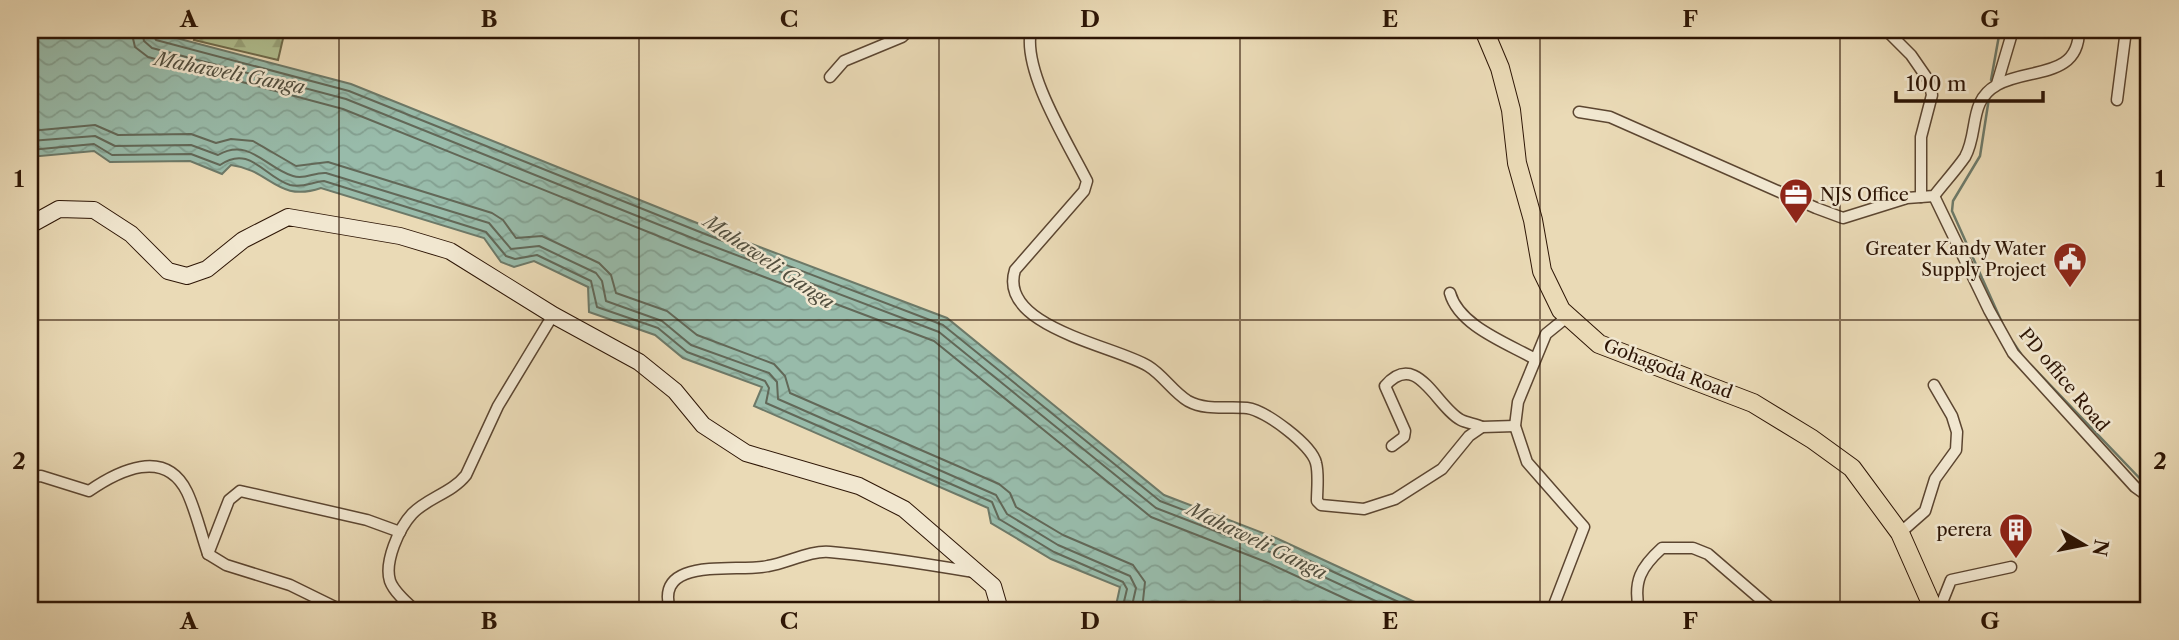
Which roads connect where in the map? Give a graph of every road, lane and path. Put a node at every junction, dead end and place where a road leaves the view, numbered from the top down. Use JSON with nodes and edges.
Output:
{"nodes":[{"id":1,"x":909,"y":30,"type":"edge"},
{"id":2,"x":1031,"y":30,"type":"edge"},
{"id":3,"x":1484,"y":30,"type":"edge"},
{"id":4,"x":1886,"y":30,"type":"edge"},
{"id":5,"x":2013,"y":30,"type":"edge"},
{"id":6,"x":2079,"y":30,"type":"edge"},
{"id":7,"x":2126,"y":30,"type":"edge"},
{"id":8,"x":831,"y":77,"type":"dead end"},
{"id":9,"x":1997,"y":84,"type":"junction"},
{"id":10,"x":2117,"y":100,"type":"dead end"},
{"id":11,"x":1579,"y":112,"type":"dead end"},
{"id":12,"x":1934,"y":196,"type":"junction"},
{"id":13,"x":1921,"y":197,"type":"junction"},
{"id":14,"x":30,"y":225,"type":"edge"},
{"id":15,"x":1450,"y":293,"type":"dead end"},
{"id":16,"x":553,"y":315,"type":"junction"},
{"id":17,"x":1567,"y":317,"type":"junction"},
{"id":18,"x":1535,"y":359,"type":"junction"},
{"id":19,"x":1934,"y":385,"type":"dead end"},
{"id":20,"x":1482,"y":426,"type":"junction"},
{"id":21,"x":1515,"y":426,"type":"junction"},
{"id":22,"x":1392,"y":446,"type":"dead end"},
{"id":23,"x":30,"y":477,"type":"edge"},
{"id":24,"x":2149,"y":498,"type":"edge"},
{"id":25,"x":400,"y":532,"type":"junction"},
{"id":26,"x":1899,"y":533,"type":"junction"},
{"id":27,"x":208,"y":554,"type":"junction"},
{"id":28,"x":2011,"y":567,"type":"dead end"},
{"id":29,"x":974,"y":572,"type":"junction"},
{"id":30,"x":341,"y":610,"type":"edge"},
{"id":31,"x":415,"y":610,"type":"edge"},
{"id":32,"x":670,"y":610,"type":"edge"},
{"id":33,"x":1000,"y":610,"type":"edge"},
{"id":34,"x":1552,"y":610,"type":"edge"},
{"id":35,"x":1639,"y":610,"type":"edge"},
{"id":36,"x":1773,"y":610,"type":"edge"},
{"id":37,"x":1937,"y":610,"type":"edge"}],
"edges":[{"from":1,"to":8,"type":"street"},
{"from":2,"to":20,"type":"street"},
{"from":3,"to":17,"type":"main road","name":"Gohagoda Road"},
{"from":4,"to":13,"type":"street"},
{"from":5,"to":9,"type":"street"},
{"from":6,"to":9,"type":"street"},
{"from":7,"to":10,"type":"street"},
{"from":9,"to":12,"type":"street"},
{"from":11,"to":13,"type":"street"},
{"from":12,"to":13,"type":"street"},
{"from":12,"to":24,"type":"street","name":"PD office Road"},
{"from":14,"to":16,"type":"street"},
{"from":15,"to":18,"type":"street"},
{"from":16,"to":25,"type":"street"},
{"from":16,"to":29,"type":"street"},
{"from":17,"to":18,"type":"street"},
{"from":17,"to":26,"type":"main road","name":"Gohagoda Road"},
{"from":18,"to":21,"type":"street"},
{"from":19,"to":26,"type":"street"},
{"from":20,"to":21,"type":"street"},
{"from":20,"to":22,"type":"street"},
{"from":21,"to":34,"type":"street"},
{"from":23,"to":27,"type":"street"},
{"from":25,"to":27,"type":"street"},
{"from":25,"to":31,"type":"street"},
{"from":26,"to":37,"type":"main road","name":"Gohagoda Road"},
{"from":27,"to":30,"type":"street"},
{"from":28,"to":37,"type":"street"},
{"from":29,"to":32,"type":"street"},
{"from":29,"to":33,"type":"street"},
{"from":35,"to":36,"type":"street"}]}
